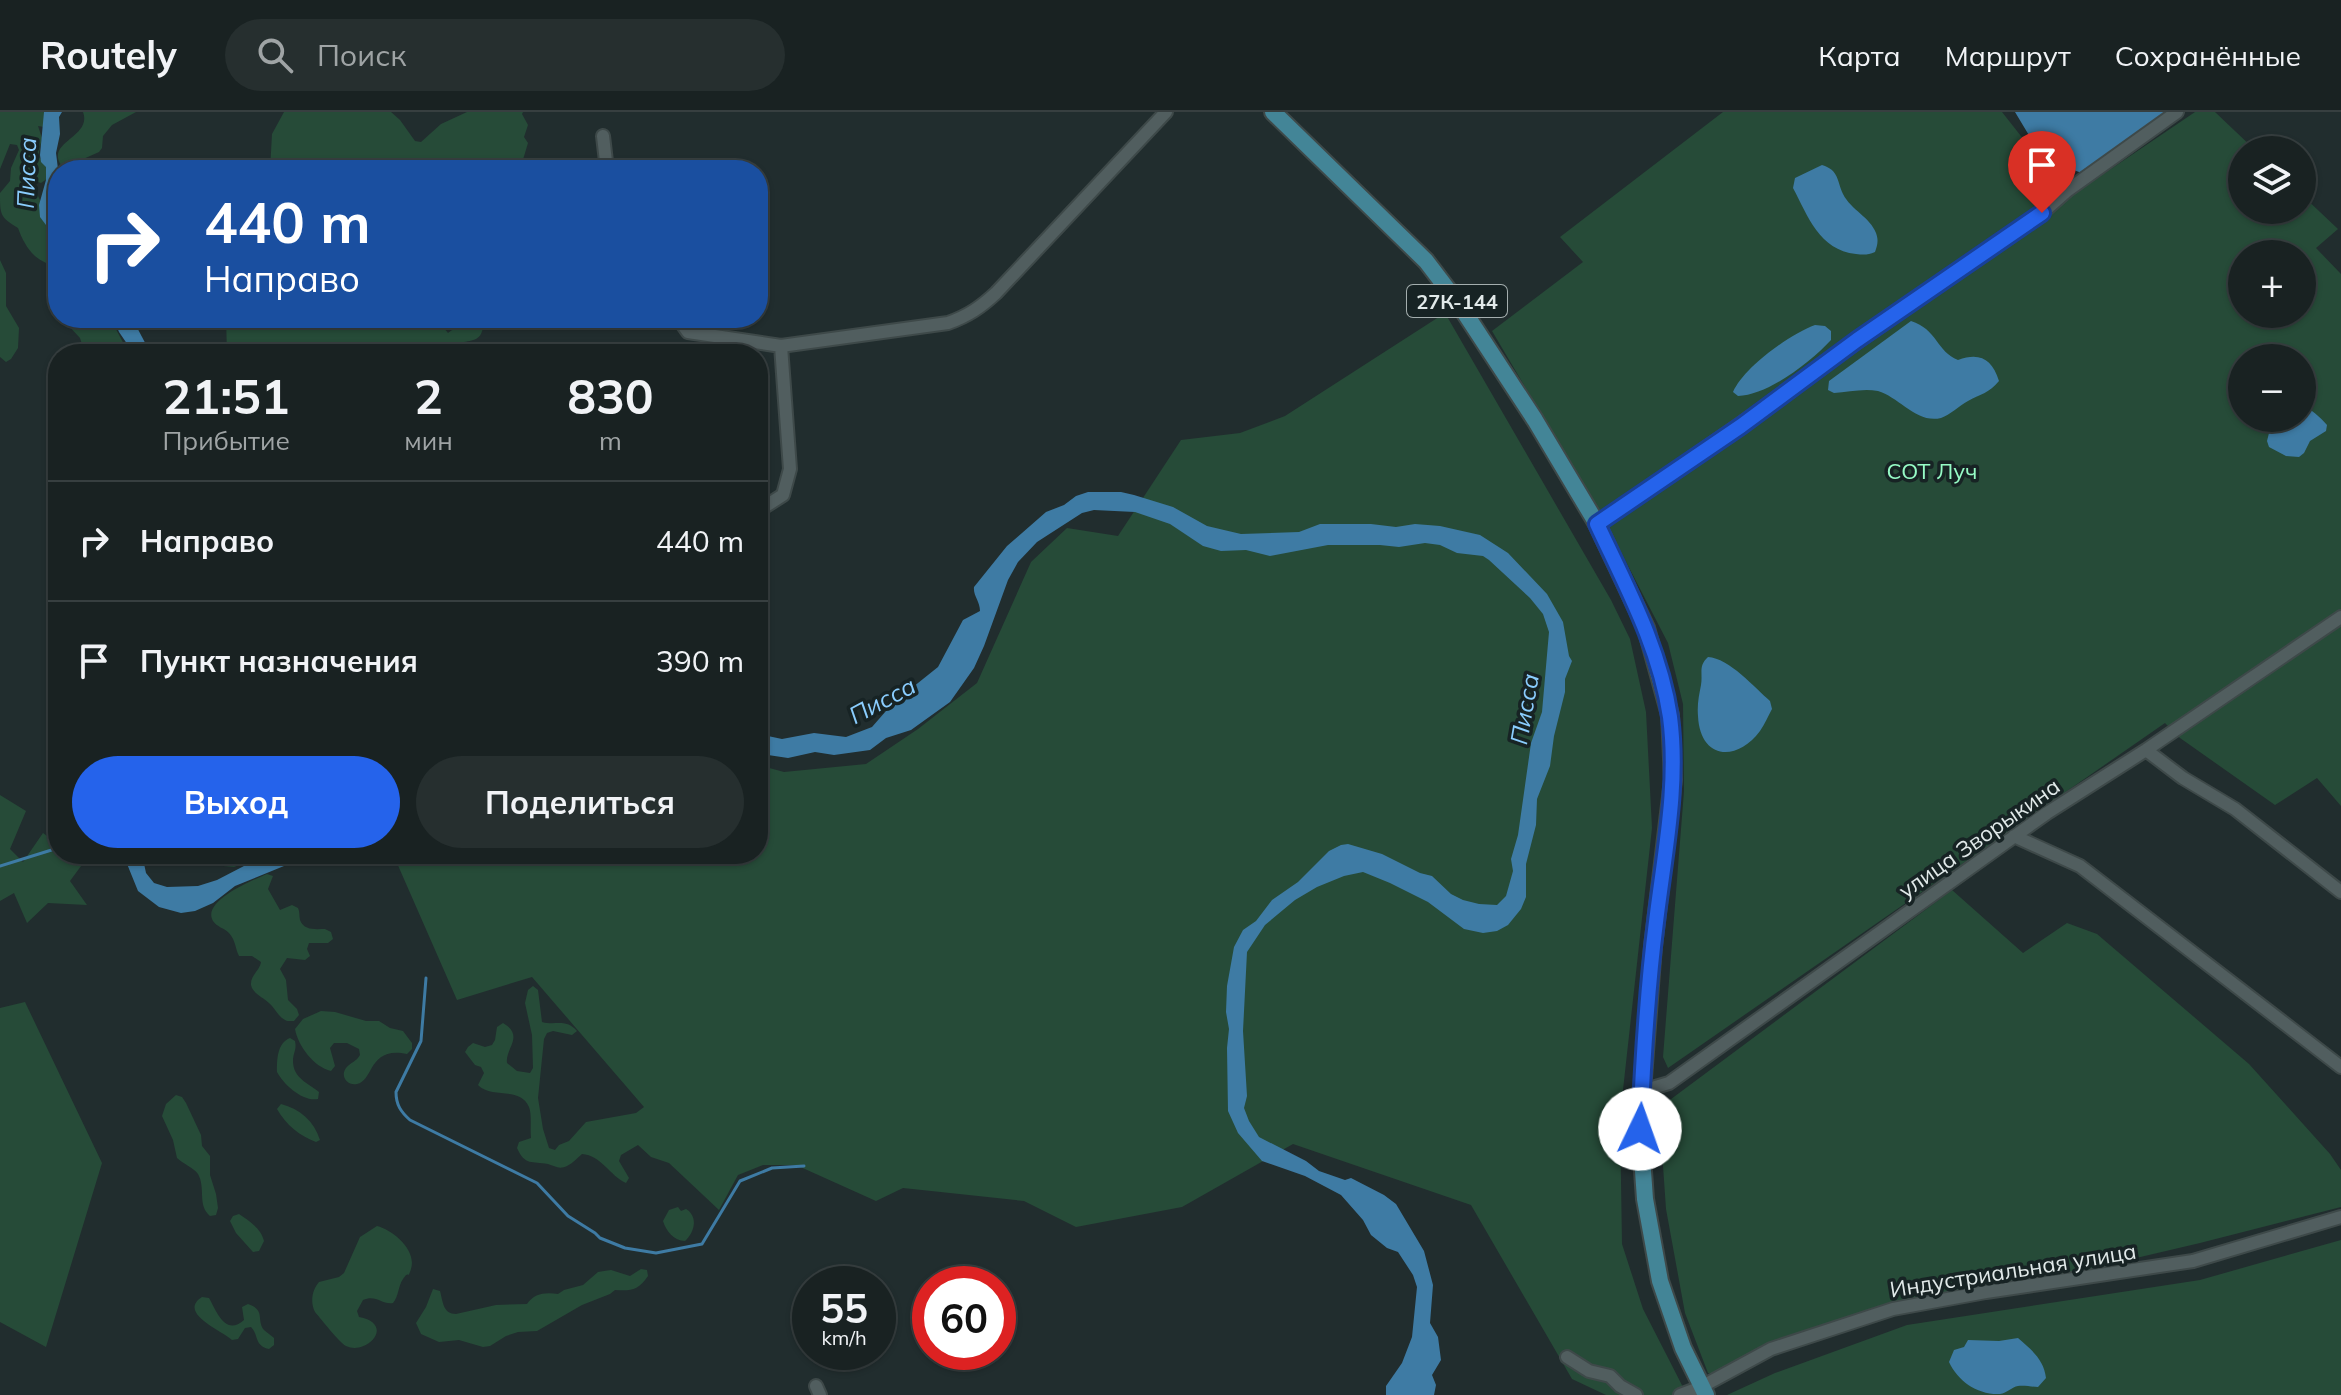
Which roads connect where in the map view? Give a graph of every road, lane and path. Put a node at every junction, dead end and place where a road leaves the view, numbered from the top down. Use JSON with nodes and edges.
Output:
{"nodes":[{"id":1,"x":1166,"y":112,"type":"edge"},
{"id":2,"x":1273,"y":112,"type":"edge"},
{"id":3,"x":2177,"y":112,"type":"edge"},
{"id":4,"x":603,"y":136,"type":"dead end"},
{"id":5,"x":606,"y":160,"type":"edge"},
{"id":6,"x":685,"y":328,"type":"edge"},
{"id":7,"x":768,"y":344,"type":"edge"},
{"id":8,"x":768,"y":344,"type":"edge"},
{"id":9,"x":781,"y":346,"type":"junction"},
{"id":10,"x":768,"y":505,"type":"edge"},
{"id":11,"x":1597,"y":524,"type":"junction"},
{"id":12,"x":2341,"y":617,"type":"edge"},
{"id":13,"x":2146,"y":750,"type":"junction"},
{"id":14,"x":2014,"y":836,"type":"junction"},
{"id":15,"x":2341,"y":892,"type":"edge"},
{"id":16,"x":2341,"y":1067,"type":"edge"},
{"id":17,"x":1642,"y":1091,"type":"junction"},
{"id":18,"x":2341,"y":1217,"type":"edge"},
{"id":19,"x":1567,"y":1357,"type":"dead end"},
{"id":20,"x":1704,"y":1391,"type":"edge"},
{"id":21,"x":1636,"y":1395,"type":"edge"},
{"id":22,"x":1680,"y":1395,"type":"edge"}],
"edges":[{"from":1,"to":9,"type":"street"},
{"from":2,"to":11,"type":"main road","number":"27К-144"},
{"from":3,"to":11,"type":"street"},
{"from":4,"to":5,"type":"street"},
{"from":6,"to":8,"type":"street"},
{"from":7,"to":9,"type":"street"},
{"from":9,"to":10,"type":"street"},
{"from":11,"to":17,"type":"main road","number":"27К-144"},
{"from":12,"to":13,"type":"street","name":"улица Зворыкина"},
{"from":13,"to":14,"type":"street","name":"улица Зворыкина"},
{"from":13,"to":15,"type":"street"},
{"from":14,"to":16,"type":"street"},
{"from":14,"to":17,"type":"street","name":"улица Зворыкина"},
{"from":17,"to":20,"type":"main road","number":"27К-144"},
{"from":18,"to":20,"type":"street","name":"Индустриальная улица"},
{"from":19,"to":21,"type":"street"},
{"from":20,"to":22,"type":"street","name":"Индустриальная улица"}]}
